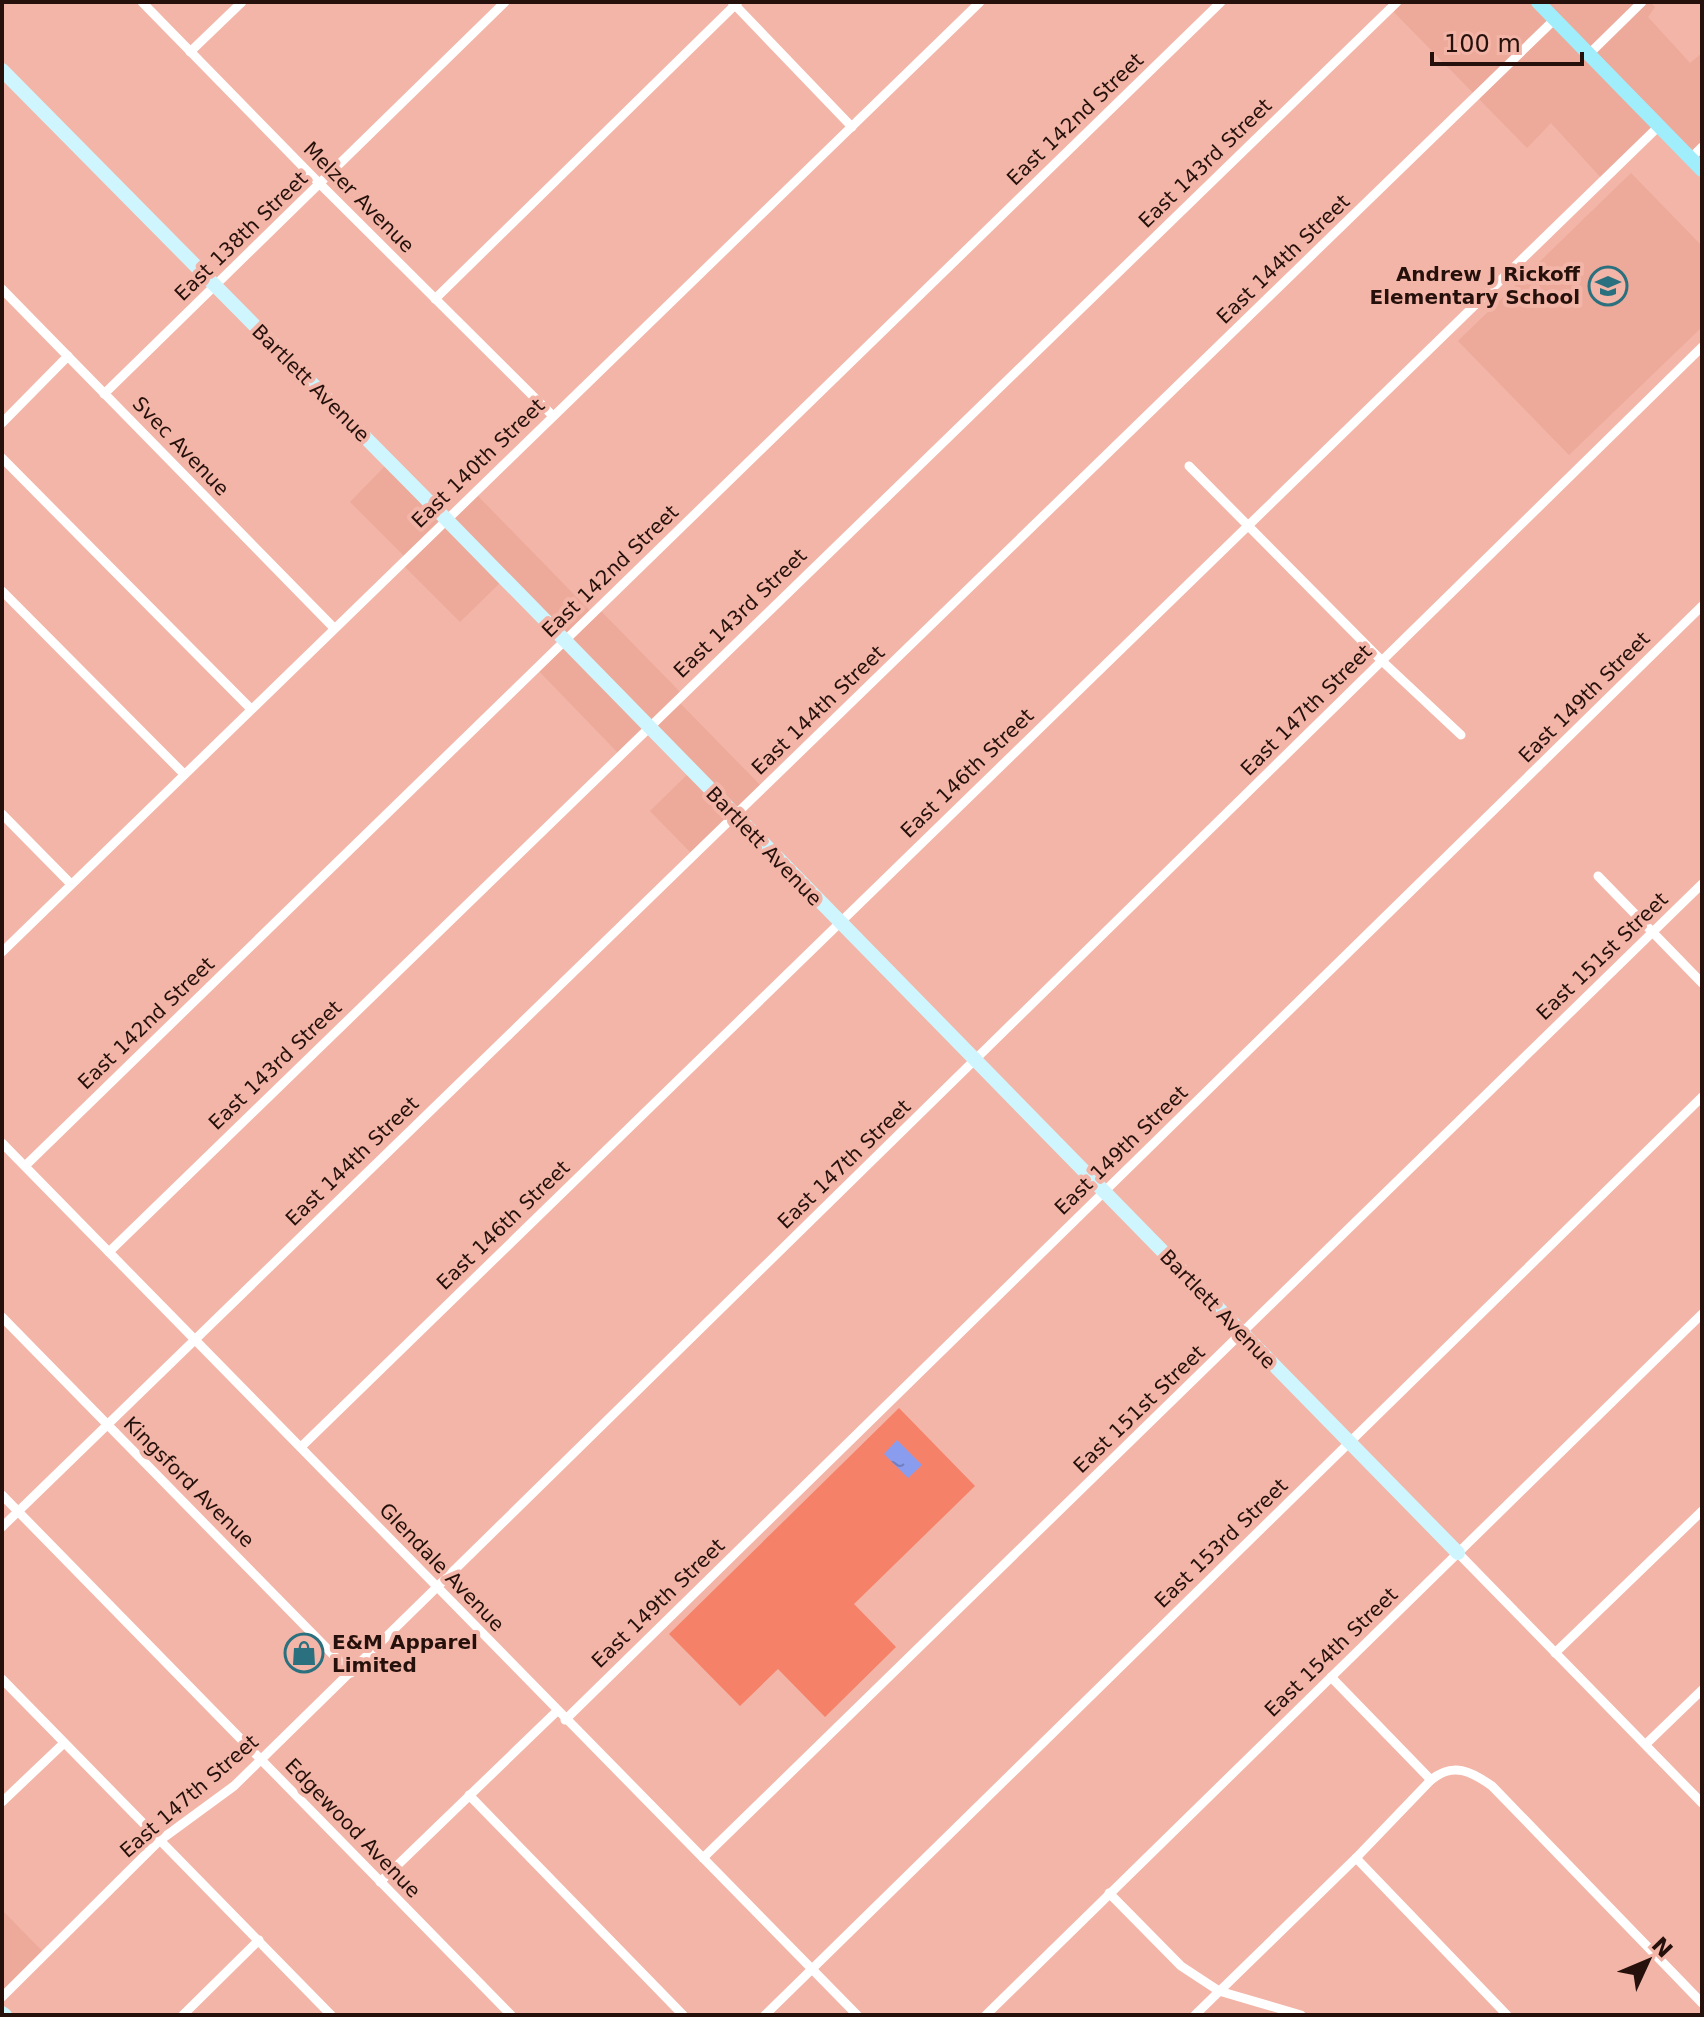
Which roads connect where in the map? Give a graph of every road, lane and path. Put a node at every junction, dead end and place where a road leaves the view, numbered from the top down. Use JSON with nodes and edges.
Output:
{"nodes":[{"id":1,"x":142,"y":2,"type":"edge"},
{"id":2,"x":242,"y":2,"type":"edge"},
{"id":3,"x":505,"y":2,"type":"edge"},
{"id":4,"x":980,"y":2,"type":"edge"},
{"id":5,"x":1221,"y":2,"type":"edge"},
{"id":6,"x":1397,"y":2,"type":"edge"},
{"id":7,"x":1538,"y":2,"type":"edge"},
{"id":8,"x":1642,"y":2,"type":"edge"},
{"id":9,"x":735,"y":3,"type":"edge"},
{"id":10,"x":1555,"y":19,"type":"junction"},
{"id":11,"x":190,"y":52,"type":"junction"},
{"id":12,"x":1589,"y":54,"type":"junction"},
{"id":13,"x":2,"y":70,"type":"edge"},
{"id":14,"x":1659,"y":126,"type":"junction"},
{"id":15,"x":852,"y":127,"type":"junction"},
{"id":16,"x":1696,"y":153,"type":"edge"},
{"id":17,"x":1702,"y":170,"type":"edge"},
{"id":18,"x":319,"y":184,"type":"junction"},
{"id":19,"x":216,"y":286,"type":"junction"},
{"id":20,"x":2,"y":289,"type":"edge"},
{"id":21,"x":435,"y":299,"type":"junction"},
{"id":22,"x":1702,"y":347,"type":"edge"},
{"id":23,"x":68,"y":356,"type":"junction"},
{"id":24,"x":104,"y":394,"type":"junction"},
{"id":25,"x":553,"y":416,"type":"junction"},
{"id":26,"x":2,"y":423,"type":"edge"},
{"id":27,"x":2,"y":458,"type":"edge"},
{"id":28,"x":1189,"y":466,"type":"dead end"},
{"id":29,"x":446,"y":519,"type":"junction"},
{"id":30,"x":1248,"y":527,"type":"junction"},
{"id":31,"x":2,"y":591,"type":"edge"},
{"id":32,"x":1702,"y":606,"type":"edge"},
{"id":33,"x":334,"y":628,"type":"junction"},
{"id":34,"x":565,"y":640,"type":"junction"},
{"id":35,"x":1382,"y":661,"type":"junction"},
{"id":36,"x":251,"y":709,"type":"junction"},
{"id":37,"x":648,"y":727,"type":"junction"},
{"id":38,"x":1461,"y":735,"type":"dead end"},
{"id":39,"x":184,"y":774,"type":"junction"},
{"id":40,"x":2,"y":814,"type":"edge"},
{"id":41,"x":734,"y":816,"type":"junction"},
{"id":42,"x":1598,"y":876,"type":"dead end"},
{"id":43,"x":70,"y":883,"type":"junction"},
{"id":44,"x":1702,"y":884,"type":"edge"},
{"id":45,"x":839,"y":923,"type":"junction"},
{"id":46,"x":1653,"y":932,"type":"junction"},
{"id":47,"x":2,"y":952,"type":"edge"},
{"id":48,"x":1702,"y":983,"type":"edge"},
{"id":49,"x":975,"y":1061,"type":"junction"},
{"id":50,"x":1702,"y":1097,"type":"edge"},
{"id":51,"x":2,"y":1143,"type":"edge"},
{"id":52,"x":25,"y":1166,"type":"junction"},
{"id":53,"x":1103,"y":1192,"type":"junction"},
{"id":54,"x":109,"y":1252,"type":"junction"},
{"id":55,"x":1702,"y":1314,"type":"edge"},
{"id":56,"x":2,"y":1317,"type":"edge"},
{"id":57,"x":1242,"y":1333,"type":"junction"},
{"id":58,"x":195,"y":1338,"type":"junction"},
{"id":59,"x":107,"y":1425,"type":"junction"},
{"id":60,"x":1349,"y":1442,"type":"junction"},
{"id":61,"x":301,"y":1447,"type":"junction"},
{"id":62,"x":2,"y":1495,"type":"edge"},
{"id":63,"x":18,"y":1511,"type":"junction"},
{"id":64,"x":1702,"y":1511,"type":"edge"},
{"id":65,"x":2,"y":1527,"type":"edge"},
{"id":66,"x":1458,"y":1553,"type":"junction"},
{"id":67,"x":438,"y":1587,"type":"junction"},
{"id":68,"x":1555,"y":1653,"type":"junction"},
{"id":69,"x":351,"y":1673,"type":"junction"},
{"id":70,"x":1331,"y":1677,"type":"junction"},
{"id":71,"x":2,"y":1679,"type":"edge"},
{"id":72,"x":1702,"y":1690,"type":"edge"},
{"id":73,"x":557,"y":1711,"type":"junction"},
{"id":74,"x":565,"y":1720,"type":"junction"},
{"id":75,"x":64,"y":1743,"type":"junction"},
{"id":76,"x":1646,"y":1744,"type":"junction"},
{"id":77,"x":261,"y":1759,"type":"junction"},
{"id":78,"x":1431,"y":1780,"type":"junction"},
{"id":79,"x":469,"y":1795,"type":"junction"},
{"id":80,"x":2,"y":1802,"type":"edge"},
{"id":81,"x":1702,"y":1803,"type":"edge"},
{"id":82,"x":159,"y":1841,"type":"junction"},
{"id":83,"x":703,"y":1858,"type":"junction"},
{"id":84,"x":1356,"y":1858,"type":"junction"},
{"id":85,"x":380,"y":1882,"type":"junction"},
{"id":86,"x":1109,"y":1893,"type":"junction"},
{"id":87,"x":259,"y":1940,"type":"junction"},
{"id":88,"x":812,"y":1969,"type":"junction"},
{"id":89,"x":1219,"y":1991,"type":"junction"},
{"id":90,"x":2,"y":1997,"type":"edge"},
{"id":91,"x":1702,"y":2003,"type":"edge"},
{"id":92,"x":183,"y":2015,"type":"edge"},
{"id":93,"x":331,"y":2015,"type":"edge"},
{"id":94,"x":511,"y":2015,"type":"edge"},
{"id":95,"x":683,"y":2015,"type":"edge"},
{"id":96,"x":765,"y":2015,"type":"edge"},
{"id":97,"x":857,"y":2015,"type":"edge"},
{"id":98,"x":986,"y":2015,"type":"edge"},
{"id":99,"x":1195,"y":2015,"type":"edge"},
{"id":100,"x":1301,"y":2015,"type":"edge"},
{"id":101,"x":1507,"y":2015,"type":"edge"}],
"edges":[{"from":1,"to":11,"type":"street","name":"Melzer Avenue"},
{"from":2,"to":11,"type":"street"},
{"from":3,"to":18,"type":"street","name":"East 138th Street"},
{"from":4,"to":15,"type":"street","name":"East 140th Street"},
{"from":5,"to":34,"type":"street","name":"East 142nd Street"},
{"from":6,"to":37,"type":"street","name":"East 143rd Street"},
{"from":7,"to":10,"type":"main road"},
{"from":8,"to":12,"type":"street"},
{"from":9,"to":15,"type":"street"},
{"from":9,"to":21,"type":"street"},
{"from":10,"to":12,"type":"main road"},
{"from":10,"to":41,"type":"street","name":"East 144th Street"},
{"from":11,"to":18,"type":"street","name":"Melzer Avenue"},
{"from":12,"to":14,"type":"main road"},
{"from":13,"to":19,"type":"street","name":"Bartlett Avenue"},
{"from":14,"to":16,"type":"main road"},
{"from":14,"to":30,"type":"street","name":"East 146th Street"},
{"from":15,"to":25,"type":"street","name":"East 140th Street"},
{"from":16,"to":17,"type":"main road"},
{"from":18,"to":19,"type":"street","name":"East 138th Street"},
{"from":18,"to":21,"type":"street","name":"Melzer Avenue"},
{"from":19,"to":24,"type":"street","name":"East 138th Street"},
{"from":19,"to":29,"type":"street","name":"Bartlett Avenue"},
{"from":20,"to":23,"type":"street","name":"Svec Avenue"},
{"from":21,"to":25,"type":"street","name":"Melzer Avenue"},
{"from":22,"to":35,"type":"street","name":"East 147th Street"},
{"from":23,"to":24,"type":"street","name":"Svec Avenue"},
{"from":23,"to":26,"type":"street"},
{"from":24,"to":33,"type":"street","name":"Svec Avenue"},
{"from":25,"to":29,"type":"street","name":"East 140th Street"},
{"from":27,"to":36,"type":"street"},
{"from":28,"to":30,"type":"street"},
{"from":29,"to":33,"type":"street","name":"East 140th Street"},
{"from":29,"to":34,"type":"street","name":"Bartlett Avenue"},
{"from":30,"to":35,"type":"street"},
{"from":30,"to":45,"type":"street","name":"East 146th Street"},
{"from":31,"to":39,"type":"street"},
{"from":32,"to":53,"type":"street","name":"East 149th Street"},
{"from":33,"to":36,"type":"street","name":"East 140th Street"},
{"from":34,"to":37,"type":"street","name":"Bartlett Avenue"},
{"from":34,"to":52,"type":"street","name":"East 142nd Street"},
{"from":35,"to":38,"type":"street"},
{"from":35,"to":49,"type":"street","name":"East 147th Street"},
{"from":36,"to":39,"type":"street","name":"East 140th Street"},
{"from":37,"to":41,"type":"street","name":"Bartlett Avenue"},
{"from":37,"to":54,"type":"street","name":"East 143rd Street"},
{"from":39,"to":43,"type":"street","name":"East 140th Street"},
{"from":40,"to":43,"type":"street"},
{"from":41,"to":45,"type":"street","name":"Bartlett Avenue"},
{"from":41,"to":58,"type":"street","name":"East 144th Street"},
{"from":42,"to":46,"type":"street"},
{"from":43,"to":47,"type":"street","name":"East 140th Street"},
{"from":44,"to":46,"type":"street","name":"East 151st Street"},
{"from":45,"to":49,"type":"street","name":"Bartlett Avenue"},
{"from":45,"to":61,"type":"street","name":"East 146th Street"},
{"from":46,"to":48,"type":"street"},
{"from":46,"to":57,"type":"street","name":"East 151st Street"},
{"from":49,"to":53,"type":"street","name":"Bartlett Avenue"},
{"from":49,"to":67,"type":"street","name":"East 147th Street"},
{"from":50,"to":60,"type":"street","name":"East 153rd Street"},
{"from":51,"to":52,"type":"street","name":"Glendale Avenue"},
{"from":52,"to":54,"type":"street","name":"Glendale Avenue"},
{"from":53,"to":57,"type":"street","name":"Bartlett Avenue"},
{"from":53,"to":74,"type":"street","name":"East 149th Street"},
{"from":54,"to":58,"type":"street","name":"Glendale Avenue"},
{"from":55,"to":66,"type":"street","name":"East 154th Street"},
{"from":56,"to":59,"type":"street","name":"Kingsford Avenue"},
{"from":57,"to":60,"type":"street","name":"Bartlett Avenue"},
{"from":57,"to":83,"type":"street","name":"East 151st Street"},
{"from":58,"to":59,"type":"street","name":"East 144th Street"},
{"from":58,"to":61,"type":"street","name":"Glendale Avenue"},
{"from":59,"to":63,"type":"street","name":"East 144th Street"},
{"from":59,"to":69,"type":"street","name":"Kingsford Avenue"},
{"from":60,"to":66,"type":"street","name":"Bartlett Avenue"},
{"from":60,"to":88,"type":"street","name":"East 153rd Street"},
{"from":61,"to":67,"type":"street","name":"Glendale Avenue"},
{"from":62,"to":63,"type":"street","name":"Edgewood Avenue"},
{"from":63,"to":65,"type":"street","name":"East 144th Street"},
{"from":63,"to":77,"type":"street","name":"Edgewood Avenue"},
{"from":64,"to":68,"type":"street"},
{"from":66,"to":68,"type":"street","name":"Bartlett Avenue"},
{"from":66,"to":70,"type":"street","name":"East 154th Street"},
{"from":67,"to":69,"type":"street","name":"East 147th Street"},
{"from":67,"to":73,"type":"street","name":"Glendale Avenue"},
{"from":68,"to":76,"type":"street","name":"Bartlett Avenue"},
{"from":69,"to":77,"type":"street","name":"East 147th Street"},
{"from":70,"to":78,"type":"street"},
{"from":70,"to":86,"type":"street","name":"East 154th Street"},
{"from":71,"to":75,"type":"street"},
{"from":72,"to":76,"type":"street"},
{"from":73,"to":74,"type":"street","name":"Glendale Avenue"},
{"from":73,"to":79,"type":"street"},
{"from":74,"to":83,"type":"street","name":"Glendale Avenue"},
{"from":75,"to":80,"type":"street"},
{"from":75,"to":82,"type":"street"},
{"from":76,"to":81,"type":"street","name":"Bartlett Avenue"},
{"from":77,"to":82,"type":"street","name":"East 147th Street"},
{"from":77,"to":85,"type":"street","name":"Edgewood Avenue"},
{"from":78,"to":84,"type":"street"},
{"from":78,"to":91,"type":"street"},
{"from":79,"to":85,"type":"street"},
{"from":79,"to":95,"type":"street"},
{"from":82,"to":87,"type":"street"},
{"from":82,"to":90,"type":"street","name":"East 147th Street"},
{"from":83,"to":88,"type":"street","name":"Glendale Avenue"},
{"from":84,"to":89,"type":"street"},
{"from":84,"to":101,"type":"street"},
{"from":85,"to":94,"type":"street","name":"Edgewood Avenue"},
{"from":86,"to":89,"type":"street"},
{"from":86,"to":98,"type":"street","name":"East 154th Street"},
{"from":87,"to":92,"type":"street"},
{"from":87,"to":93,"type":"street"},
{"from":88,"to":96,"type":"street","name":"East 153rd Street"},
{"from":88,"to":97,"type":"street","name":"Glendale Avenue"},
{"from":89,"to":99,"type":"street"},
{"from":89,"to":100,"type":"street"}]}
